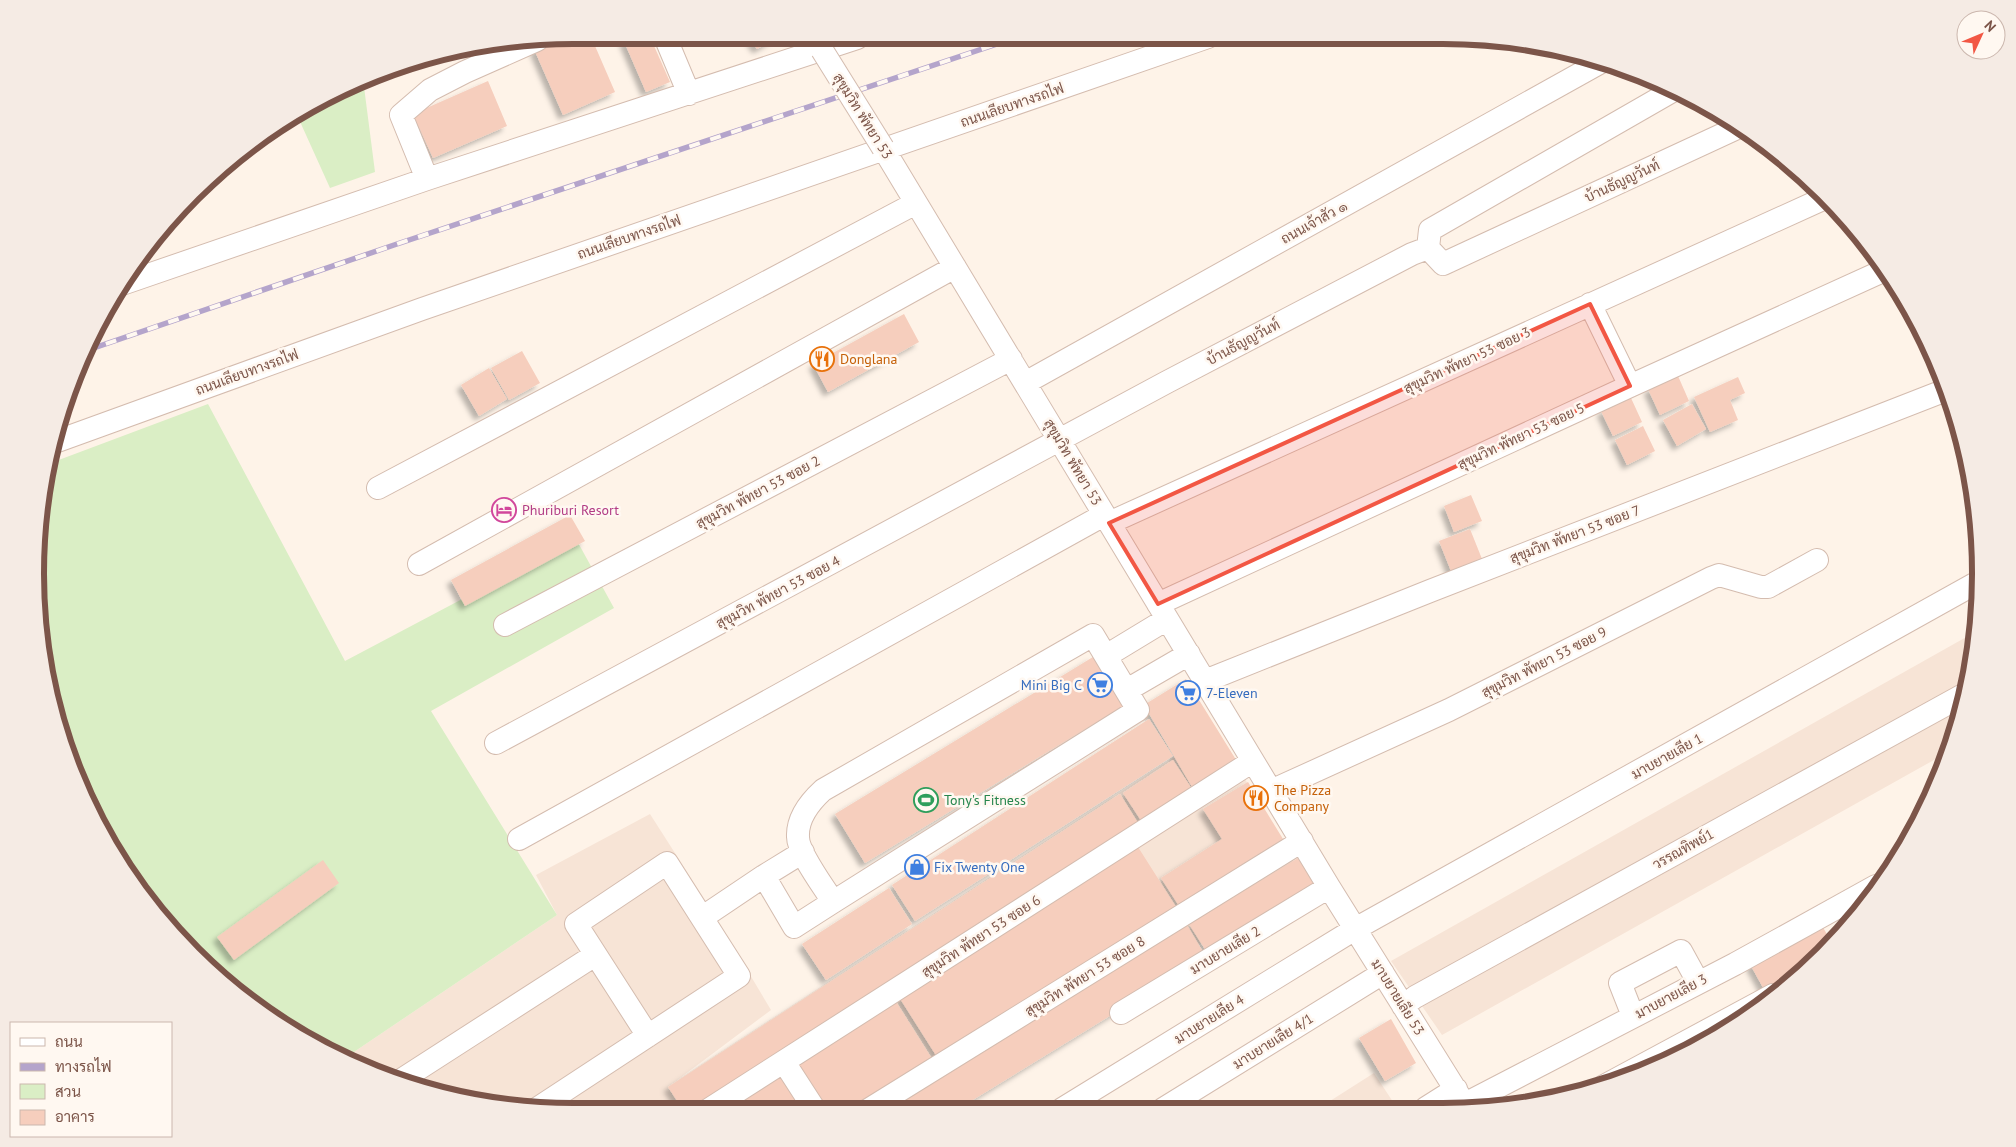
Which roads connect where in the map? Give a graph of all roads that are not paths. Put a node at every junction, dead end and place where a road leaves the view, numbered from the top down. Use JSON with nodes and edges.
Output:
{"nodes":[{"id":1,"x":668,"y":44,"type":"edge"},
{"id":2,"x":818,"y":44,"type":"edge"},
{"id":3,"x":1188,"y":44,"type":"edge"},
{"id":4,"x":521,"y":47,"type":"edge"},
{"id":5,"x":1594,"y":66,"type":"edge"},
{"id":6,"x":689,"y":94,"type":"junction"},
{"id":7,"x":1667,"y":94,"type":"edge"},
{"id":8,"x":1732,"y":130,"type":"edge"},
{"id":9,"x":883,"y":148,"type":"junction"},
{"id":10,"x":427,"y":178,"type":"junction"},
{"id":11,"x":1819,"y":201,"type":"edge"},
{"id":12,"x":916,"y":203,"type":"junction"},
{"id":13,"x":1428,"y":248,"type":"junction"},
{"id":14,"x":955,"y":267,"type":"junction"},
{"id":15,"x":1879,"y":273,"type":"edge"},
{"id":16,"x":131,"y":282,"type":"edge"},
{"id":17,"x":1590,"y":304,"type":"junction"},
{"id":18,"x":1011,"y":359,"type":"junction"},
{"id":19,"x":1025,"y":383,"type":"junction"},
{"id":20,"x":1630,"y":386,"type":"junction"},
{"id":21,"x":1940,"y":392,"type":"edge"},
{"id":22,"x":61,"y":440,"type":"edge"},
{"id":23,"x":1060,"y":441,"type":"junction"},
{"id":24,"x":378,"y":488,"type":"dead end"},
{"id":25,"x":1107,"y":519,"type":"junction"},
{"id":26,"x":1817,"y":560,"type":"dead end"},
{"id":27,"x":419,"y":564,"type":"dead end"},
{"id":28,"x":1972,"y":586,"type":"edge"},
{"id":29,"x":1163,"y":611,"type":"junction"},
{"id":30,"x":505,"y":626,"type":"dead end"},
{"id":31,"x":1189,"y":654,"type":"junction"},
{"id":32,"x":1106,"y":656,"type":"junction"},
{"id":33,"x":1205,"y":681,"type":"junction"},
{"id":34,"x":1127,"y":690,"type":"junction"},
{"id":35,"x":1957,"y":698,"type":"edge"},
{"id":36,"x":496,"y":743,"type":"dead end"},
{"id":37,"x":1253,"y":761,"type":"junction"},
{"id":38,"x":1271,"y":791,"type":"junction"},
{"id":39,"x":518,"y":838,"type":"dead end"},
{"id":40,"x":1302,"y":842,"type":"junction"},
{"id":41,"x":803,"y":852,"type":"junction"},
{"id":42,"x":764,"y":876,"type":"junction"},
{"id":43,"x":1329,"y":887,"type":"junction"},
{"id":44,"x":1866,"y":891,"type":"edge"},
{"id":45,"x":834,"y":902,"type":"junction"},
{"id":46,"x":703,"y":918,"type":"junction"},
{"id":47,"x":1356,"y":929,"type":"junction"},
{"id":48,"x":595,"y":955,"type":"junction"},
{"id":49,"x":1383,"y":973,"type":"junction"},
{"id":50,"x":1698,"y":982,"type":"junction"},
{"id":51,"x":1404,"y":1006,"type":"junction"},
{"id":52,"x":1121,"y":1013,"type":"dead end"},
{"id":53,"x":1634,"y":1016,"type":"junction"},
{"id":54,"x":1731,"y":1018,"type":"edge"},
{"id":55,"x":648,"y":1036,"type":"junction"},
{"id":56,"x":1654,"y":1059,"type":"edge"},
{"id":57,"x":784,"y":1062,"type":"junction"},
{"id":58,"x":407,"y":1076,"type":"edge"},
{"id":59,"x":1463,"y":1100,"type":"edge"},
{"id":60,"x":547,"y":1102,"type":"edge"},
{"id":61,"x":719,"y":1103,"type":"edge"},
{"id":62,"x":810,"y":1103,"type":"edge"},
{"id":63,"x":879,"y":1103,"type":"edge"},
{"id":64,"x":1072,"y":1103,"type":"edge"},
{"id":65,"x":1173,"y":1103,"type":"edge"},
{"id":66,"x":1450,"y":1103,"type":"edge"}],
"edges":[{"from":1,"to":6,"type":"street"},
{"from":2,"to":6,"type":"street"},
{"from":2,"to":9,"type":"street","name":"สุขุมวิท พัทยา 53","bridge":true},
{"from":3,"to":9,"type":"street","name":"ถนนเลียบทางรถไฟ"},
{"from":4,"to":10,"type":"street"},
{"from":5,"to":19,"type":"street","name":"ถนนเจ้าสัว ๑"},
{"from":6,"to":10,"type":"street"},
{"from":7,"to":13,"type":"street"},
{"from":8,"to":13,"type":"street","name":"บ้านธัญญวันท์"},
{"from":9,"to":12,"type":"street","name":"สุขุมวิท พัทยา 53"},
{"from":9,"to":22,"type":"street","name":"ถนนเลียบทางรถไฟ"},
{"from":10,"to":16,"type":"street"},
{"from":11,"to":17,"type":"street","name":"สุขุมวิท พัทยา 53 ซอย 3"},
{"from":12,"to":14,"type":"street","name":"สุขุมวิท พัทยา 53"},
{"from":12,"to":24,"type":"street"},
{"from":13,"to":23,"type":"street","name":"บ้านธัญญวันท์"},
{"from":14,"to":18,"type":"street","name":"สุขุมวิท พัทยา 53"},
{"from":14,"to":27,"type":"street"},
{"from":15,"to":20,"type":"street","name":"สุขุมวิท พัทยา 53 ซอย 5"},
{"from":17,"to":20,"type":"street"},
{"from":17,"to":25,"type":"street","name":"สุขุมวิท พัทยา 53 ซอย 3"},
{"from":18,"to":19,"type":"street","name":"สุขุมวิท พัทยา 53"},
{"from":18,"to":30,"type":"street","name":"สุขุมวิท พัทยา 53 ซอย 2"},
{"from":19,"to":23,"type":"street","name":"สุขุมวิท พัทยา 53"},
{"from":20,"to":29,"type":"street","name":"สุขุมวิท พัทยา 53 ซอย 5"},
{"from":21,"to":33,"type":"street","name":"สุขุมวิท พัทยา 53 ซอย 7"},
{"from":23,"to":25,"type":"street","name":"สุขุมวิท พัทยา 53"},
{"from":23,"to":36,"type":"street","name":"สุขุมวิท พัทยา 53 ซอย 4"},
{"from":25,"to":29,"type":"street","name":"สุขุมวิท พัทยา 53"},
{"from":25,"to":39,"type":"street","name":"สุขุมวิท พัทยา 53 ซอย 3"},
{"from":26,"to":38,"type":"street","name":"สุขุมวิท พัทยา 53 ซอย 9"},
{"from":28,"to":47,"type":"street","name":"มาบยายเลีย 1"},
{"from":29,"to":31,"type":"street","name":"สุขุมวิท พัทยา 53"},
{"from":29,"to":32,"type":"street","name":"สุขุมวิท พัทยา 53 ซอย 5"},
{"from":31,"to":33,"type":"street","name":"สุขุมวิท พัทยา 53"},
{"from":31,"to":34,"type":"street"},
{"from":32,"to":34,"type":"street"},
{"from":32,"to":41,"type":"street"},
{"from":33,"to":37,"type":"street","name":"สุขุมวิท พัทยา 53"},
{"from":34,"to":45,"type":"street"},
{"from":35,"to":51,"type":"street","name":"วรรณทิพย์1"},
{"from":37,"to":38,"type":"street","name":"สุขุมวิท พัทยา 53"},
{"from":37,"to":57,"type":"street","name":"สุขุมวิท พัทยา 53 ซอย 6"},
{"from":38,"to":40,"type":"street","name":"สุขุมวิท พัทยา 53"},
{"from":40,"to":43,"type":"street","name":"สุขุมวิท พัทยา 53"},
{"from":40,"to":63,"type":"street","name":"สุขุมวิท พัทยา 53 ซอย 8"},
{"from":41,"to":42,"type":"street"},
{"from":41,"to":45,"type":"street"},
{"from":42,"to":45,"type":"street"},
{"from":42,"to":46,"type":"street"},
{"from":43,"to":47,"type":"street","name":"มาบยายเลีย 53"},
{"from":43,"to":52,"type":"street","name":"มาบยายเลีย 2"},
{"from":44,"to":50,"type":"street","name":"มาบยายเลีย 3"},
{"from":46,"to":48,"type":"street"},
{"from":46,"to":55,"type":"street"},
{"from":47,"to":49,"type":"street","name":"มาบยายเลีย 53"},
{"from":47,"to":64,"type":"street","name":"มาบยายเลีย 4"},
{"from":48,"to":55,"type":"street"},
{"from":48,"to":58,"type":"street"},
{"from":49,"to":51,"type":"street","name":"มาบยายเลีย 53"},
{"from":49,"to":65,"type":"street","name":"มาบยายเลีย 4/1"},
{"from":50,"to":53,"type":"street","name":"มาบยายเลีย 3"},
{"from":50,"to":53,"type":"street"},
{"from":51,"to":59,"type":"street","name":"มาบยายเลีย 53"},
{"from":53,"to":59,"type":"street","name":"มาบยายเลีย 3"},
{"from":54,"to":56,"type":"street"},
{"from":55,"to":60,"type":"street"},
{"from":57,"to":61,"type":"street","name":"สุขุมวิท พัทยา 53 ซอย 6"},
{"from":57,"to":62,"type":"street"},
{"from":59,"to":66,"type":"street","name":"มาบยายเลีย 3"}]}
